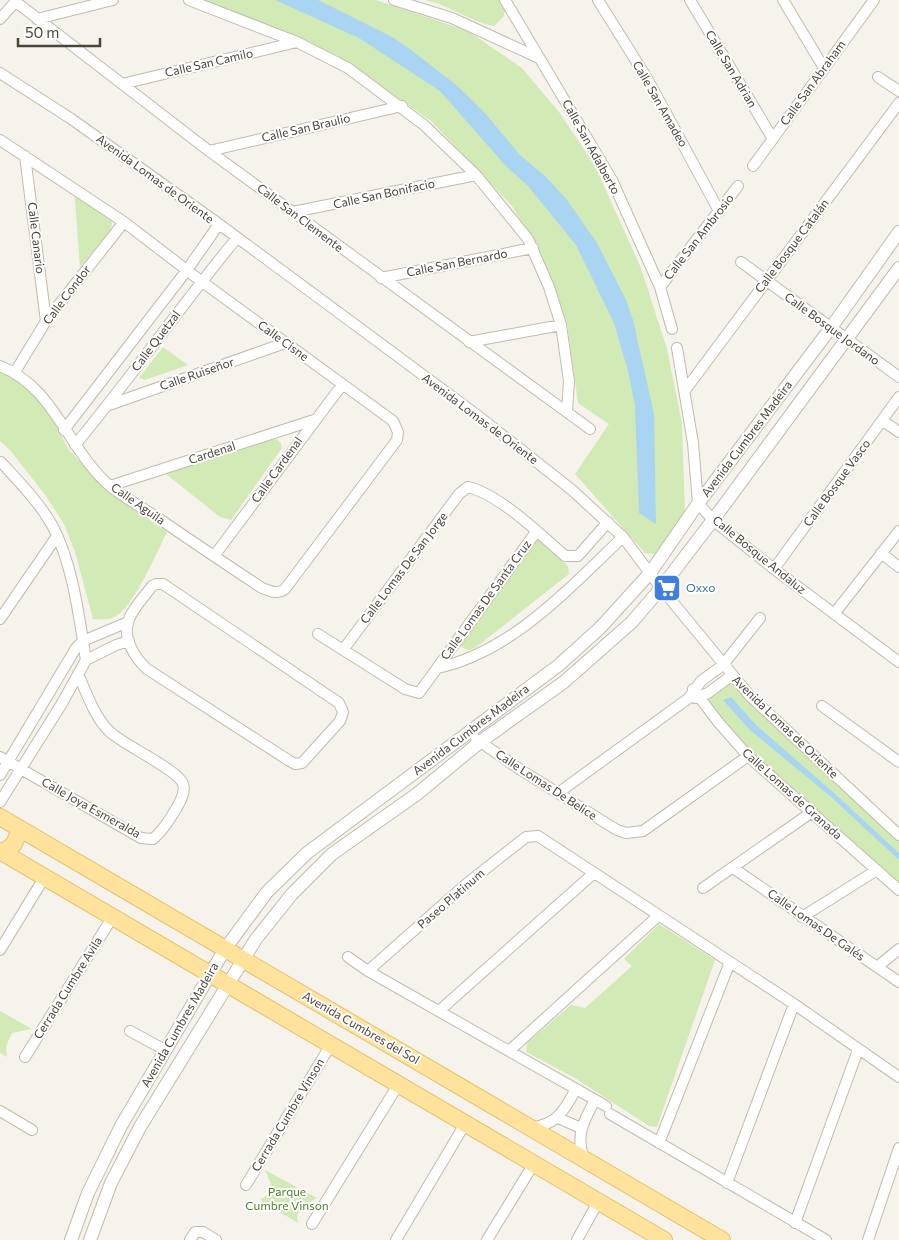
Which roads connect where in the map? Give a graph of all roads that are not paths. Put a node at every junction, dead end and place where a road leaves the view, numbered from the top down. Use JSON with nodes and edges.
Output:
{"nodes":[{"id":1,"x":113,"y":0,"type":"edge"},
{"id":2,"x":189,"y":0,"type":"edge"},
{"id":3,"x":394,"y":0,"type":"edge"},
{"id":4,"x":505,"y":0,"type":"edge"},
{"id":5,"x":598,"y":0,"type":"edge"},
{"id":6,"x":690,"y":0,"type":"edge"},
{"id":7,"x":783,"y":0,"type":"edge"},
{"id":8,"x":873,"y":0,"type":"edge"},
{"id":9,"x":16,"y":1,"type":"edge"},
{"id":10,"x":0,"y":19,"type":"edge"},
{"id":11,"x":37,"y":19,"type":"junction"},
{"id":12,"x":297,"y":42,"type":"junction"},
{"id":13,"x":539,"y":58,"type":"junction"},
{"id":14,"x":824,"y":68,"type":"junction"},
{"id":15,"x":0,"y":73,"type":"edge"},
{"id":16,"x":878,"y":77,"type":"dead end"},
{"id":17,"x":122,"y":84,"type":"junction"},
{"id":18,"x":899,"y":91,"type":"edge"},
{"id":19,"x":899,"y":104,"type":"edge"},
{"id":20,"x":402,"y":106,"type":"junction"},
{"id":21,"x":773,"y":138,"type":"junction"},
{"id":22,"x":0,"y":140,"type":"edge"},
{"id":23,"x":209,"y":151,"type":"junction"},
{"id":24,"x":25,"y":156,"type":"junction"},
{"id":25,"x":753,"y":166,"type":"dead end"},
{"id":26,"x":476,"y":175,"type":"junction"},
{"id":27,"x":738,"y":186,"type":"dead end"},
{"id":28,"x":719,"y":211,"type":"junction"},
{"id":29,"x":293,"y":212,"type":"junction"},
{"id":30,"x":124,"y":222,"type":"junction"},
{"id":31,"x":219,"y":224,"type":"junction"},
{"id":32,"x":899,"y":232,"type":"edge"},
{"id":33,"x":237,"y":238,"type":"junction"},
{"id":34,"x":533,"y":248,"type":"junction"},
{"id":35,"x":741,"y":262,"type":"dead end"},
{"id":36,"x":899,"y":268,"type":"edge"},
{"id":37,"x":187,"y":270,"type":"junction"},
{"id":38,"x":381,"y":278,"type":"junction"},
{"id":39,"x":767,"y":280,"type":"junction"},
{"id":40,"x":200,"y":281,"type":"junction"},
{"id":41,"x":660,"y":287,"type":"junction"},
{"id":42,"x":46,"y":321,"type":"junction"},
{"id":43,"x":561,"y":325,"type":"junction"},
{"id":44,"x":672,"y":329,"type":"dead end"},
{"id":45,"x":830,"y":329,"type":"junction"},
{"id":46,"x":846,"y":341,"type":"junction"},
{"id":47,"x":469,"y":342,"type":"junction"},
{"id":48,"x":286,"y":343,"type":"junction"},
{"id":49,"x":677,"y":348,"type":"dead end"},
{"id":50,"x":0,"y":366,"type":"edge"},
{"id":51,"x":15,"y":372,"type":"junction"},
{"id":52,"x":899,"y":377,"type":"edge"},
{"id":53,"x":342,"y":385,"type":"junction"},
{"id":54,"x":686,"y":389,"type":"junction"},
{"id":55,"x":899,"y":397,"type":"edge"},
{"id":56,"x":109,"y":405,"type":"junction"},
{"id":57,"x":567,"y":411,"type":"junction"},
{"id":58,"x":314,"y":420,"type":"junction"},
{"id":59,"x":883,"y":420,"type":"junction"},
{"id":60,"x":590,"y":429,"type":"dead end"},
{"id":61,"x":64,"y":430,"type":"junction"},
{"id":62,"x":899,"y":432,"type":"edge"},
{"id":63,"x":75,"y":445,"type":"junction"},
{"id":64,"x":0,"y":462,"type":"edge"},
{"id":65,"x":110,"y":486,"type":"junction"},
{"id":66,"x":698,"y":503,"type":"junction"},
{"id":67,"x":713,"y":520,"type":"junction"},
{"id":68,"x":608,"y":522,"type":"junction"},
{"id":69,"x":899,"y":531,"type":"edge"},
{"id":70,"x":536,"y":532,"type":"junction"},
{"id":71,"x":57,"y":536,"type":"junction"},
{"id":72,"x":622,"y":537,"type":"junction"},
{"id":73,"x":881,"y":553,"type":"junction"},
{"id":74,"x":214,"y":556,"type":"junction"},
{"id":75,"x":899,"y":566,"type":"edge"},
{"id":76,"x":774,"y":569,"type":"junction"},
{"id":77,"x":650,"y":573,"type":"junction"},
{"id":78,"x":661,"y":588,"type":"junction"},
{"id":79,"x":281,"y":592,"type":"joint"},
{"id":80,"x":834,"y":614,"type":"junction"},
{"id":81,"x":0,"y":618,"type":"edge"},
{"id":82,"x":760,"y":618,"type":"dead end"},
{"id":83,"x":128,"y":622,"type":"junction"},
{"id":84,"x":318,"y":634,"type":"dead end"},
{"id":85,"x":83,"y":641,"type":"junction"},
{"id":86,"x":130,"y":641,"type":"junction"},
{"id":87,"x":343,"y":650,"type":"junction"},
{"id":88,"x":86,"y":660,"type":"junction"},
{"id":89,"x":899,"y":662,"type":"edge"},
{"id":90,"x":723,"y":665,"type":"junction"},
{"id":91,"x":437,"y":668,"type":"junction"},
{"id":92,"x":78,"y":674,"type":"junction"},
{"id":93,"x":731,"y":676,"type":"junction"},
{"id":94,"x":694,"y":695,"type":"junction"},
{"id":95,"x":822,"y":706,"type":"dead end"},
{"id":96,"x":468,"y":732,"type":"junction"},
{"id":97,"x":480,"y":742,"type":"junction"},
{"id":98,"x":748,"y":756,"type":"junction"},
{"id":99,"x":4,"y":759,"type":"edge"},
{"id":100,"x":899,"y":762,"type":"edge"},
{"id":101,"x":20,"y":769,"type":"junction"},
{"id":102,"x":0,"y":775,"type":"edge"},
{"id":103,"x":558,"y":793,"type":"junction"},
{"id":104,"x":0,"y":802,"type":"edge"},
{"id":105,"x":812,"y":812,"type":"junction"},
{"id":106,"x":0,"y":817,"type":"edge"},
{"id":107,"x":20,"y":829,"type":"junction"},
{"id":108,"x":899,"y":835,"type":"edge"},
{"id":109,"x":2,"y":852,"type":"edge"},
{"id":110,"x":733,"y":868,"type":"junction"},
{"id":111,"x":877,"y":870,"type":"junction"},
{"id":112,"x":594,"y":873,"type":"junction"},
{"id":113,"x":44,"y":878,"type":"junction"},
{"id":114,"x":703,"y":888,"type":"dead end"},
{"id":115,"x":899,"y":890,"type":"edge"},
{"id":116,"x":658,"y":916,"type":"junction"},
{"id":117,"x":802,"y":917,"type":"junction"},
{"id":118,"x":112,"y":918,"type":"junction"},
{"id":119,"x":225,"y":949,"type":"junction"},
{"id":120,"x":899,"y":949,"type":"edge"},
{"id":121,"x":0,"y":950,"type":"edge"},
{"id":122,"x":348,"y":957,"type":"dead end"},
{"id":123,"x":244,"y":959,"type":"junction"},
{"id":124,"x":730,"y":962,"type":"junction"},
{"id":125,"x":877,"y":967,"type":"junction"},
{"id":126,"x":368,"y":971,"type":"junction"},
{"id":127,"x":210,"y":975,"type":"junction"},
{"id":128,"x":899,"y":982,"type":"edge"},
{"id":129,"x":228,"y":986,"type":"junction"},
{"id":130,"x":794,"y":1004,"type":"junction"},
{"id":131,"x":440,"y":1011,"type":"junction"},
{"id":132,"x":130,"y":1031,"type":"dead end"},
{"id":133,"x":330,"y":1046,"type":"junction"},
{"id":134,"x":165,"y":1050,"type":"junction"},
{"id":135,"x":858,"y":1050,"type":"junction"},
{"id":136,"x":509,"y":1051,"type":"junction"},
{"id":137,"x":25,"y":1057,"type":"dead end"},
{"id":138,"x":899,"y":1078,"type":"edge"},
{"id":139,"x":398,"y":1085,"type":"junction"},
{"id":140,"x":576,"y":1089,"type":"junction"},
{"id":141,"x":595,"y":1100,"type":"junction"},
{"id":142,"x":0,"y":1111,"type":"edge"},
{"id":143,"x":558,"y":1118,"type":"junction"},
{"id":144,"x":465,"y":1124,"type":"junction"},
{"id":145,"x":121,"y":1126,"type":"junction"},
{"id":146,"x":532,"y":1127,"type":"junction"},
{"id":147,"x":581,"y":1128,"type":"junction"},
{"id":148,"x":32,"y":1130,"type":"dead end"},
{"id":149,"x":135,"y":1135,"type":"junction"},
{"id":150,"x":659,"y":1143,"type":"junction"},
{"id":151,"x":899,"y":1148,"type":"edge"},
{"id":152,"x":584,"y":1158,"type":"junction"},
{"id":153,"x":533,"y":1165,"type":"junction"},
{"id":154,"x":727,"y":1183,"type":"junction"},
{"id":155,"x":246,"y":1184,"type":"dead end"},
{"id":156,"x":598,"y":1202,"type":"junction"},
{"id":157,"x":795,"y":1223,"type":"junction"},
{"id":158,"x":312,"y":1224,"type":"dead end"},
{"id":159,"x":192,"y":1236,"type":"edge"},
{"id":160,"x":71,"y":1240,"type":"edge"},
{"id":161,"x":90,"y":1240,"type":"edge"},
{"id":162,"x":216,"y":1240,"type":"edge"},
{"id":163,"x":396,"y":1240,"type":"edge"},
{"id":164,"x":487,"y":1240,"type":"edge"},
{"id":165,"x":577,"y":1240,"type":"edge"},
{"id":166,"x":664,"y":1240,"type":"edge"},
{"id":167,"x":722,"y":1240,"type":"edge"},
{"id":168,"x":826,"y":1240,"type":"edge"},
{"id":169,"x":868,"y":1240,"type":"edge"}],
"edges":[{"from":1,"to":11,"type":"street"},
{"from":2,"to":12,"type":"street"},
{"from":3,"to":13,"type":"street"},
{"from":4,"to":13,"type":"street","name":"Calle San Adalberto"},
{"from":5,"to":28,"type":"street","name":"Calle San Amadeo"},
{"from":6,"to":21,"type":"street","name":"Calle San Adrian"},
{"from":7,"to":14,"type":"street"},
{"from":8,"to":14,"type":"street","name":"Calle San Abraham"},
{"from":9,"to":10,"type":"street"},
{"from":9,"to":11,"type":"street","name":"Calle San Clemente"},
{"from":11,"to":17,"type":"street","name":"Calle San Clemente"},
{"from":12,"to":17,"type":"street","name":"Calle San Camilo"},
{"from":12,"to":20,"type":"street"},
{"from":13,"to":41,"type":"street","name":"Calle San Adalberto"},
{"from":14,"to":21,"type":"street","name":"Calle San Abraham"},
{"from":15,"to":31,"type":"street","name":"Avenida Lomas de Oriente"},
{"from":16,"to":18,"type":"street"},
{"from":17,"to":23,"type":"street","name":"Calle San Clemente"},
{"from":19,"to":39,"type":"street","name":"Calle Bosque Catalán"},
{"from":20,"to":23,"type":"street","name":"Calle San Braulio"},
{"from":20,"to":26,"type":"street"},
{"from":21,"to":25,"type":"street","name":"Calle San Abraham"},
{"from":22,"to":24,"type":"street","name":"Calle Cisne"},
{"from":23,"to":29,"type":"street","name":"Calle San Clemente"},
{"from":24,"to":30,"type":"street","name":"Calle Cisne"},
{"from":24,"to":42,"type":"street","name":"Calle Canario"},
{"from":26,"to":29,"type":"street","name":"Calle San Bonifacio"},
{"from":26,"to":34,"type":"street"},
{"from":27,"to":28,"type":"street","name":"Calle San Ambrosio"},
{"from":28,"to":41,"type":"street","name":"Calle San Ambrosio"},
{"from":29,"to":38,"type":"street","name":"Calle San Clemente"},
{"from":30,"to":37,"type":"street","name":"Calle Cisne"},
{"from":30,"to":42,"type":"street","name":"Calle Condor"},
{"from":31,"to":33,"type":"street","name":"Avenida Lomas de Oriente"},
{"from":31,"to":37,"type":"street","name":"Calle Quetzal"},
{"from":32,"to":45,"type":"street","name":"Avenida Cumbres Madeira"},
{"from":33,"to":40,"type":"street","name":"Calle Quetzal"},
{"from":33,"to":68,"type":"street","name":"Avenida Lomas de Oriente"},
{"from":34,"to":38,"type":"street","name":"Calle San Bernardo"},
{"from":34,"to":43,"type":"street"},
{"from":35,"to":39,"type":"street","name":"Calle Bosque Jordano"},
{"from":36,"to":46,"type":"street","name":"Avenida Cumbres Madeira"},
{"from":37,"to":40,"type":"street","name":"Calle Cisne"},
{"from":37,"to":61,"type":"street","name":"Calle Quetzal"},
{"from":38,"to":47,"type":"street","name":"Calle San Clemente"},
{"from":39,"to":45,"type":"street","name":"Calle Bosque Jordano"},
{"from":39,"to":54,"type":"street","name":"Calle Bosque Catalán"},
{"from":40,"to":48,"type":"street","name":"Calle Cisne"},
{"from":40,"to":56,"type":"street","name":"Calle Quetzal"},
{"from":41,"to":44,"type":"street","name":"Calle San Adalberto"},
{"from":42,"to":51,"type":"street","name":"Calle Condor"},
{"from":43,"to":47,"type":"street"},
{"from":43,"to":57,"type":"street"},
{"from":45,"to":46,"type":"street","name":"Calle Bosque Jordano"},
{"from":45,"to":66,"type":"street","name":"Avenida Cumbres Madeira"},
{"from":46,"to":52,"type":"street","name":"Calle Bosque Jordano"},
{"from":46,"to":67,"type":"street","name":"Avenida Cumbres Madeira"},
{"from":47,"to":57,"type":"street","name":"Calle San Clemente"},
{"from":48,"to":53,"type":"street","name":"Calle Cisne"},
{"from":48,"to":56,"type":"street","name":"Calle Ruiseñor"},
{"from":49,"to":54,"type":"street"},
{"from":50,"to":51,"type":"street","name":"Calle Aguila"},
{"from":51,"to":61,"type":"street","name":"Calle Aguila"},
{"from":53,"to":58,"type":"street","name":"Calle Cardenal"},
{"from":53,"to":79,"type":"street","name":"Calle Cisne"},
{"from":54,"to":66,"type":"street"},
{"from":55,"to":59,"type":"street","name":"Calle Bosque Vasco"},
{"from":56,"to":63,"type":"street","name":"Calle Quetzal"},
{"from":57,"to":60,"type":"street","name":"Calle San Clemente"},
{"from":58,"to":65,"type":"street","name":"Cardenal"},
{"from":58,"to":74,"type":"street","name":"Calle Cardenal"},
{"from":59,"to":62,"type":"street"},
{"from":59,"to":76,"type":"street","name":"Calle Bosque Vasco"},
{"from":61,"to":63,"type":"street","name":"Calle Aguila"},
{"from":63,"to":65,"type":"street","name":"Calle Aguila"},
{"from":64,"to":71,"type":"street"},
{"from":65,"to":74,"type":"street","name":"Calle Aguila"},
{"from":66,"to":67,"type":"street","name":"Calle Bosque Andaluz"},
{"from":66,"to":77,"type":"street","name":"Avenida Cumbres Madeira"},
{"from":67,"to":76,"type":"street","name":"Calle Bosque Andaluz"},
{"from":67,"to":78,"type":"street","name":"Avenida Cumbres Madeira"},
{"from":68,"to":70,"type":"street"},
{"from":68,"to":72,"type":"street","name":"Avenida Lomas de Oriente"},
{"from":69,"to":73,"type":"street"},
{"from":70,"to":87,"type":"street","name":"Calle Lomas De San Jorge"},
{"from":70,"to":91,"type":"street","name":"Calle Lomas De Santa Cruz"},
{"from":71,"to":81,"type":"street"},
{"from":71,"to":85,"type":"street"},
{"from":72,"to":77,"type":"street","name":"Avenida Lomas de Oriente"},
{"from":72,"to":91,"type":"street","name":"Calle Lomas De Santa Cruz"},
{"from":73,"to":75,"type":"street"},
{"from":73,"to":80,"type":"street"},
{"from":74,"to":79,"type":"street","name":"Calle Aguila"},
{"from":76,"to":80,"type":"street","name":"Calle Bosque Andaluz"},
{"from":77,"to":78,"type":"street","name":"Avenida Lomas de Oriente"},
{"from":77,"to":96,"type":"street","name":"Avenida Cumbres Madeira"},
{"from":78,"to":90,"type":"street","name":"Avenida Lomas de Oriente"},
{"from":78,"to":97,"type":"street","name":"Avenida Cumbres Madeira"},
{"from":80,"to":89,"type":"street","name":"Calle Bosque Andaluz"},
{"from":82,"to":90,"type":"street"},
{"from":83,"to":85,"type":"street"},
{"from":83,"to":86,"type":"street"},
{"from":83,"to":86,"type":"street"},
{"from":84,"to":87,"type":"street"},
{"from":85,"to":88,"type":"street"},
{"from":85,"to":99,"type":"street"},
{"from":86,"to":88,"type":"street"},
{"from":87,"to":91,"type":"street","name":"Calle Lomas De Santa Cruz"},
{"from":88,"to":92,"type":"street"},
{"from":90,"to":93,"type":"street","name":"Avenida Lomas de Oriente"},
{"from":90,"to":94,"type":"street"},
{"from":92,"to":101,"type":"street"},
{"from":92,"to":101,"type":"street","name":"Calle Joya Esmeralda"},
{"from":93,"to":94,"type":"street"},
{"from":93,"to":108,"type":"street","name":"Avenida Lomas de Oriente"},
{"from":94,"to":98,"type":"street","name":"Calle Lomas de Granada"},
{"from":94,"to":103,"type":"street"},
{"from":95,"to":100,"type":"street"},
{"from":96,"to":97,"type":"street","name":"Calle Lomas De Belice"},
{"from":96,"to":119,"type":"street","name":"Avenida Cumbres Madeira"},
{"from":97,"to":103,"type":"street","name":"Calle Lomas De Belice"},
{"from":97,"to":123,"type":"street","name":"Avenida Cumbres Madeira"},
{"from":98,"to":103,"type":"street","name":"Calle Lomas De Belice"},
{"from":98,"to":105,"type":"street","name":"Calle Lomas de Granada"},
{"from":99,"to":101,"type":"street","name":"Calle Joya Esmeralda"},
{"from":99,"to":102,"type":"street"},
{"from":101,"to":104,"type":"street"},
{"from":105,"to":110,"type":"street"},
{"from":105,"to":111,"type":"street","name":"Calle Lomas de Granada"},
{"from":106,"to":107,"type":"main road","name":"Avenida Cumbres del Sol"},
{"from":107,"to":109,"type":"main road"},
{"from":107,"to":119,"type":"main road","name":"Avenida Cumbres del Sol"},
{"from":109,"to":113,"type":"main road"},
{"from":110,"to":114,"type":"street"},
{"from":110,"to":117,"type":"street","name":"Calle Lomas De Galés"},
{"from":111,"to":115,"type":"street","name":"Calle Lomas de Granada"},
{"from":111,"to":117,"type":"street"},
{"from":112,"to":116,"type":"street"},
{"from":112,"to":126,"type":"street","name":"Paseo Platinum"},
{"from":112,"to":131,"type":"street"},
{"from":113,"to":118,"type":"main road"},
{"from":113,"to":121,"type":"street"},
{"from":116,"to":124,"type":"street"},
{"from":116,"to":136,"type":"street"},
{"from":117,"to":125,"type":"street","name":"Calle Lomas De Galés"},
{"from":118,"to":127,"type":"main road"},
{"from":118,"to":137,"type":"street","name":"Cerrada Cumbre Avila"},
{"from":119,"to":123,"type":"main road","name":"Avenida Cumbres del Sol"},
{"from":119,"to":127,"type":"street","name":"Avenida Cumbres Madeira"},
{"from":120,"to":125,"type":"street"},
{"from":122,"to":126,"type":"street"},
{"from":123,"to":129,"type":"street","name":"Avenida Cumbres Madeira"},
{"from":123,"to":146,"type":"main road","name":"Avenida Cumbres del Sol"},
{"from":124,"to":130,"type":"street"},
{"from":124,"to":150,"type":"street"},
{"from":125,"to":128,"type":"street","name":"Calle Lomas De Galés"},
{"from":126,"to":131,"type":"street"},
{"from":127,"to":129,"type":"main road"},
{"from":127,"to":134,"type":"street","name":"Avenida Cumbres Madeira"},
{"from":129,"to":133,"type":"main road"},
{"from":129,"to":149,"type":"street","name":"Avenida Cumbres Madeira"},
{"from":130,"to":135,"type":"street"},
{"from":130,"to":154,"type":"street"},
{"from":131,"to":136,"type":"street"},
{"from":132,"to":134,"type":"street"},
{"from":133,"to":139,"type":"main road"},
{"from":133,"to":155,"type":"street","name":"Cerrada Cumbre Vinson"},
{"from":134,"to":145,"type":"street","name":"Avenida Cumbres Madeira"},
{"from":135,"to":138,"type":"street"},
{"from":135,"to":157,"type":"street"},
{"from":136,"to":140,"type":"street"},
{"from":139,"to":144,"type":"main road"},
{"from":139,"to":158,"type":"street"},
{"from":140,"to":141,"type":"street"},
{"from":140,"to":143,"type":"street"},
{"from":141,"to":147,"type":"street"},
{"from":141,"to":150,"type":"street"},
{"from":142,"to":148,"type":"street"},
{"from":143,"to":146,"type":"street"},
{"from":143,"to":147,"type":"street"},
{"from":144,"to":153,"type":"main road"},
{"from":144,"to":163,"type":"street"},
{"from":145,"to":149,"type":"street"},
{"from":145,"to":160,"type":"street","name":"Avenida Cumbres Madeira"},
{"from":146,"to":152,"type":"main road","name":"Avenida Cumbres del Sol"},
{"from":147,"to":152,"type":"street"},
{"from":149,"to":161,"type":"street","name":"Avenida Cumbres Madeira"},
{"from":150,"to":154,"type":"street"},
{"from":151,"to":169,"type":"street"},
{"from":152,"to":167,"type":"main road","name":"Avenida Cumbres del Sol"},
{"from":153,"to":156,"type":"main road"},
{"from":153,"to":164,"type":"street"},
{"from":154,"to":157,"type":"street"},
{"from":156,"to":165,"type":"street"},
{"from":156,"to":166,"type":"main road"},
{"from":157,"to":168,"type":"street"},
{"from":159,"to":162,"type":"street"}]}
